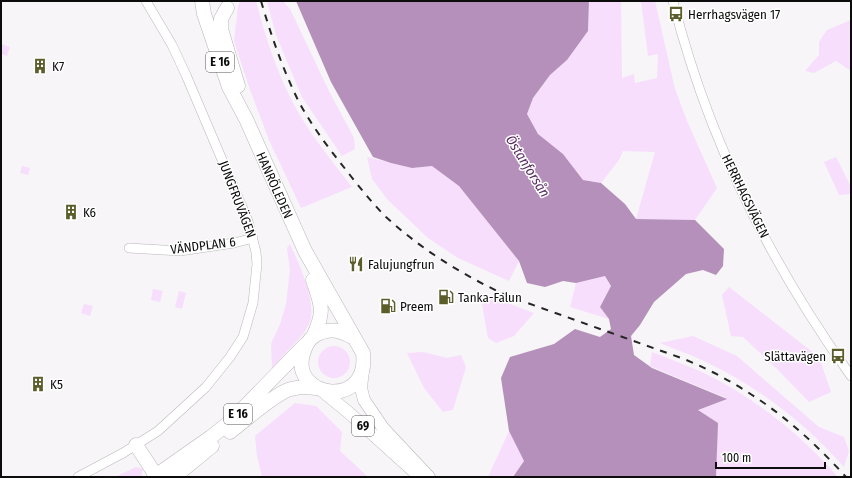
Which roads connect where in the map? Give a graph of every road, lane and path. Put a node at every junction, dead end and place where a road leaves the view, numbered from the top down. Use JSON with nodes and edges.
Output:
{"nodes":[{"id":1,"x":146,"y":1,"type":"edge"},
{"id":2,"x":202,"y":1,"type":"edge"},
{"id":3,"x":673,"y":1,"type":"edge"},
{"id":4,"x":232,"y":5,"type":"edge"},
{"id":5,"x":246,"y":119,"type":"junction"},
{"id":6,"x":253,"y":238,"type":"junction"},
{"id":7,"x":129,"y":248,"type":"dead end"},
{"id":8,"x":305,"y":251,"type":"junction"},
{"id":9,"x":354,"y":338,"type":"junction"},
{"id":10,"x":311,"y":339,"type":"junction"},
{"id":11,"x":363,"y":369,"type":"junction"},
{"id":12,"x":851,"y":376,"type":"edge"},
{"id":13,"x":319,"y":389,"type":"junction"},
{"id":14,"x":136,"y":445,"type":"junction"},
{"id":15,"x":156,"y":476,"type":"edge"},
{"id":16,"x":78,"y":477,"type":"edge"},
{"id":17,"x":174,"y":477,"type":"edge"},
{"id":18,"x":420,"y":477,"type":"edge"},
{"id":19,"x":428,"y":477,"type":"edge"}],
"edges":[{"from":1,"to":6,"type":"street","name":"JUNGFRUVÄGEN"},
{"from":2,"to":4,"type":"highway","name":"HANRÖLEDEN","number":"E 16"},
{"from":2,"to":5,"type":"highway","name":"HANRÖLEDEN","number":"E 16"},
{"from":3,"to":12,"type":"street","name":"HERRHAGSVÄGEN"},
{"from":4,"to":5,"type":"highway","name":"HANRÖLEDEN","number":"E 16"},
{"from":5,"to":8,"type":"highway","name":"HANRÖLEDEN","number":"E 16"},
{"from":6,"to":7,"type":"street","name":"VÄNDPLAN 6"},
{"from":6,"to":14,"type":"street","name":"JUNGFRUVÄGEN"},
{"from":8,"to":9,"type":"highway","name":"HANRÖLEDEN","number":"E 16"},
{"from":8,"to":10,"type":"highway","name":"HANRÖLEDEN","number":"E 16"},
{"from":9,"to":10,"type":"highway"},
{"from":9,"to":11,"type":"highway","number":"E 16"},
{"from":10,"to":13,"type":"highway","number":"E 16"},
{"from":10,"to":15,"type":"highway","number":"E 16"},
{"from":11,"to":13,"type":"highway"},
{"from":11,"to":19,"type":"main road","number":"69"},
{"from":13,"to":17,"type":"highway","number":"E 16"},
{"from":13,"to":18,"type":"main road","number":"69"},
{"from":14,"to":15,"type":"highway"},
{"from":14,"to":16,"type":"street","name":"JUNGFRUVÄGEN"}]}
